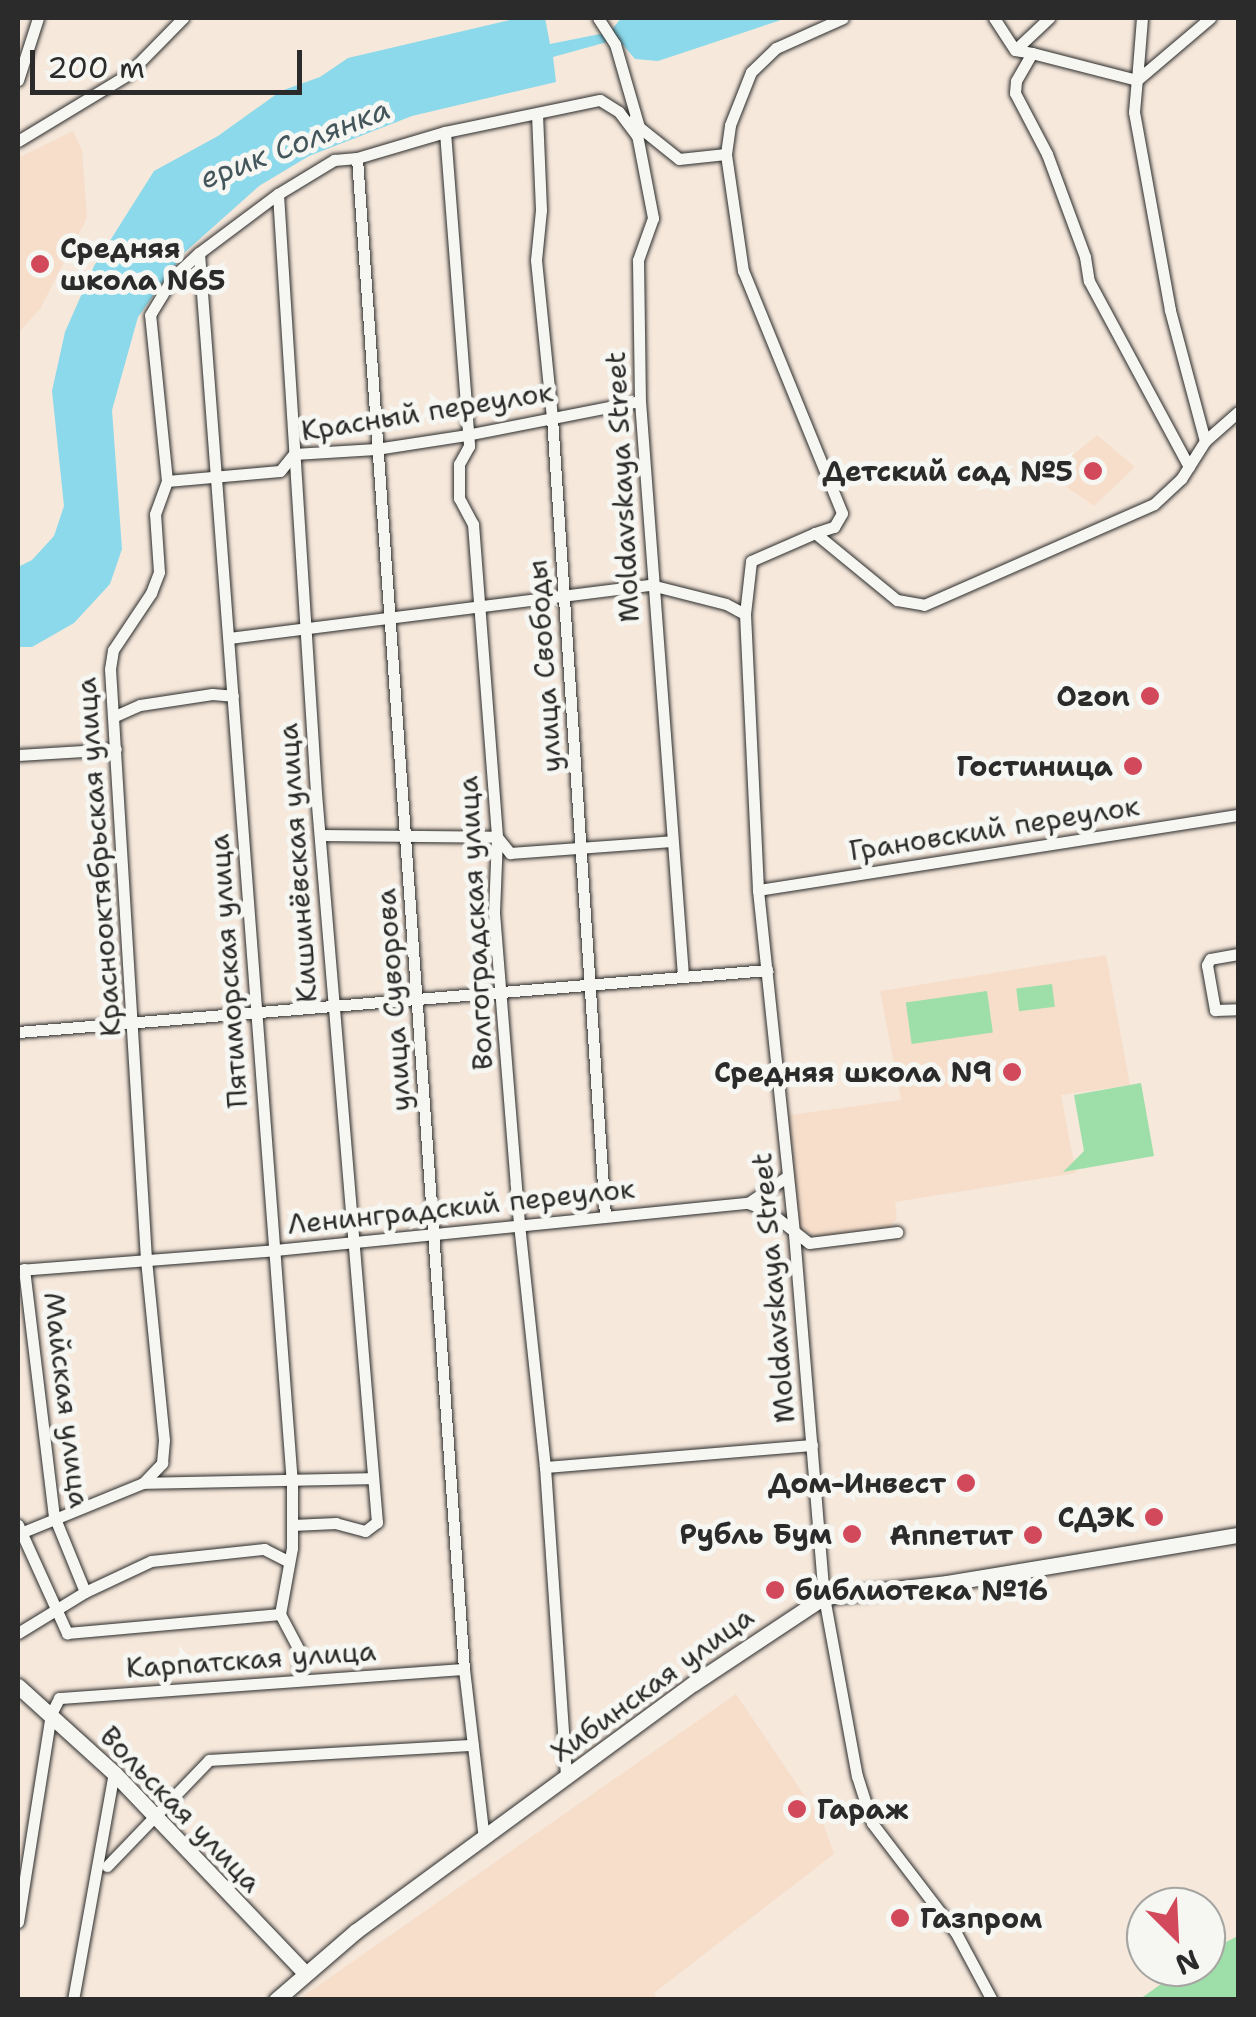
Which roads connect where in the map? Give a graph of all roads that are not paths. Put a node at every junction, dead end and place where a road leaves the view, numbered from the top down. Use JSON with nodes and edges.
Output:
{"nodes":[{"id":1,"x":38,"y":18,"type":"edge"},
{"id":2,"x":183,"y":18,"type":"edge"},
{"id":3,"x":598,"y":18,"type":"edge"},
{"id":4,"x":843,"y":18,"type":"edge"},
{"id":5,"x":994,"y":18,"type":"edge"},
{"id":6,"x":1049,"y":18,"type":"edge"},
{"id":7,"x":1142,"y":18,"type":"edge"},
{"id":8,"x":1210,"y":18,"type":"edge"},
{"id":9,"x":1015,"y":50,"type":"junction"},
{"id":10,"x":1032,"y":53,"type":"junction"},
{"id":11,"x":18,"y":80,"type":"edge"},
{"id":12,"x":1137,"y":80,"type":"junction"},
{"id":13,"x":537,"y":114,"type":"junction"},
{"id":14,"x":634,"y":119,"type":"junction"},
{"id":15,"x":444,"y":132,"type":"junction"},
{"id":16,"x":638,"y":136,"type":"junction"},
{"id":17,"x":18,"y":141,"type":"edge"},
{"id":18,"x":726,"y":154,"type":"junction"},
{"id":19,"x":357,"y":158,"type":"junction"},
{"id":20,"x":278,"y":194,"type":"junction"},
{"id":21,"x":200,"y":253,"type":"junction"},
{"id":22,"x":640,"y":401,"type":"junction"},
{"id":23,"x":1238,"y":412,"type":"edge"},
{"id":24,"x":552,"y":418,"type":"junction"},
{"id":25,"x":466,"y":436,"type":"junction"},
{"id":26,"x":1205,"y":441,"type":"junction"},
{"id":27,"x":376,"y":449,"type":"junction"},
{"id":28,"x":294,"y":454,"type":"junction"},
{"id":29,"x":1189,"y":467,"type":"junction"},
{"id":30,"x":218,"y":476,"type":"junction"},
{"id":31,"x":167,"y":481,"type":"junction"},
{"id":32,"x":815,"y":533,"type":"junction"},
{"id":33,"x":650,"y":585,"type":"junction"},
{"id":34,"x":564,"y":597,"type":"junction"},
{"id":35,"x":478,"y":607,"type":"junction"},
{"id":36,"x":746,"y":614,"type":"junction"},
{"id":37,"x":390,"y":618,"type":"junction"},
{"id":38,"x":305,"y":628,"type":"junction"},
{"id":39,"x":229,"y":638,"type":"junction"},
{"id":40,"x":232,"y":696,"type":"junction"},
{"id":41,"x":115,"y":716,"type":"junction"},
{"id":42,"x":116,"y":749,"type":"junction"},
{"id":43,"x":18,"y":755,"type":"edge"},
{"id":44,"x":1238,"y":815,"type":"edge"},
{"id":45,"x":320,"y":835,"type":"junction"},
{"id":46,"x":406,"y":836,"type":"junction"},
{"id":47,"x":497,"y":837,"type":"junction"},
{"id":48,"x":672,"y":841,"type":"junction"},
{"id":49,"x":582,"y":850,"type":"junction"},
{"id":50,"x":758,"y":890,"type":"junction"},
{"id":51,"x":1238,"y":954,"type":"edge"},
{"id":52,"x":766,"y":970,"type":"junction"},
{"id":53,"x":683,"y":975,"type":"junction"},
{"id":54,"x":589,"y":982,"type":"junction"},
{"id":55,"x":503,"y":992,"type":"junction"},
{"id":56,"x":417,"y":998,"type":"junction"},
{"id":57,"x":332,"y":1005,"type":"junction"},
{"id":58,"x":1238,"y":1009,"type":"edge"},
{"id":59,"x":256,"y":1011,"type":"junction"},
{"id":60,"x":135,"y":1021,"type":"junction"},
{"id":61,"x":18,"y":1032,"type":"edge"},
{"id":62,"x":788,"y":1176,"type":"junction"},
{"id":63,"x":748,"y":1203,"type":"junction"},
{"id":64,"x":605,"y":1215,"type":"junction"},
{"id":65,"x":519,"y":1224,"type":"junction"},
{"id":66,"x":897,"y":1232,"type":"dead end"},
{"id":67,"x":435,"y":1233,"type":"junction"},
{"id":68,"x":794,"y":1234,"type":"junction"},
{"id":69,"x":351,"y":1242,"type":"junction"},
{"id":70,"x":275,"y":1250,"type":"junction"},
{"id":71,"x":146,"y":1259,"type":"junction"},
{"id":72,"x":21,"y":1270,"type":"edge"},
{"id":73,"x":812,"y":1446,"type":"junction"},
{"id":74,"x":546,"y":1468,"type":"junction"},
{"id":75,"x":373,"y":1478,"type":"junction"},
{"id":76,"x":143,"y":1483,"type":"junction"},
{"id":77,"x":292,"y":1483,"type":"junction"},
{"id":78,"x":54,"y":1516,"type":"junction"},
{"id":79,"x":292,"y":1525,"type":"junction"},
{"id":80,"x":18,"y":1530,"type":"edge"},
{"id":81,"x":1238,"y":1535,"type":"edge"},
{"id":82,"x":288,"y":1561,"type":"junction"},
{"id":83,"x":85,"y":1592,"type":"junction"},
{"id":84,"x":824,"y":1597,"type":"junction"},
{"id":85,"x":54,"y":1611,"type":"junction"},
{"id":86,"x":280,"y":1614,"type":"junction"},
{"id":87,"x":18,"y":1633,"type":"edge"},
{"id":88,"x":464,"y":1669,"type":"junction"},
{"id":89,"x":300,"y":1680,"type":"junction"},
{"id":90,"x":18,"y":1686,"type":"edge"},
{"id":91,"x":52,"y":1714,"type":"junction"},
{"id":92,"x":472,"y":1745,"type":"junction"},
{"id":93,"x":114,"y":1774,"type":"junction"},
{"id":94,"x":566,"y":1777,"type":"junction"},
{"id":95,"x":156,"y":1819,"type":"junction"},
{"id":96,"x":484,"y":1838,"type":"junction"},
{"id":97,"x":107,"y":1866,"type":"dead end"},
{"id":98,"x":18,"y":1922,"type":"edge"},
{"id":99,"x":304,"y":1972,"type":"junction"},
{"id":100,"x":73,"y":2000,"type":"edge"},
{"id":101,"x":276,"y":2000,"type":"edge"},
{"id":102,"x":992,"y":2000,"type":"edge"}],
"edges":[{"from":1,"to":11,"type":"street"},
{"from":2,"to":17,"type":"street"},
{"from":3,"to":14,"type":"street","name":"Moldavskaya Street"},
{"from":4,"to":18,"type":"street"},
{"from":5,"to":9,"type":"street"},
{"from":6,"to":9,"type":"street"},
{"from":7,"to":12,"type":"street"},
{"from":8,"to":12,"type":"street"},
{"from":9,"to":10,"type":"street"},
{"from":10,"to":12,"type":"street"},
{"from":10,"to":29,"type":"street"},
{"from":12,"to":26,"type":"street"},
{"from":13,"to":15,"type":"street","name":"Краснооктябрьская улица"},
{"from":13,"to":16,"type":"street","name":"Краснооктябрьская улица"},
{"from":13,"to":24,"type":"street","name":"улица Свободы"},
{"from":14,"to":16,"type":"street","name":"Moldavskaya Street"},
{"from":14,"to":18,"type":"street"},
{"from":15,"to":19,"type":"street","name":"Краснооктябрьская улица"},
{"from":15,"to":25,"type":"street","name":"Волгоградская улица"},
{"from":16,"to":22,"type":"street","name":"Moldavskaya Street"},
{"from":18,"to":32,"type":"street"},
{"from":19,"to":20,"type":"street","name":"Краснооктябрьская улица"},
{"from":19,"to":27,"type":"street","name":"улица Суворова"},
{"from":20,"to":21,"type":"street","name":"Краснооктябрьская улица"},
{"from":20,"to":28,"type":"street","name":"Кишинёвская улица"},
{"from":21,"to":30,"type":"street","name":"Пятиморская улица"},
{"from":21,"to":31,"type":"street","name":"Краснооктябрьская улица"},
{"from":22,"to":24,"type":"street","name":"Красный переулок"},
{"from":22,"to":33,"type":"street","name":"Moldavskaya Street"},
{"from":23,"to":26,"type":"street"},
{"from":24,"to":25,"type":"street","name":"Красный переулок"},
{"from":24,"to":34,"type":"street","name":"улица Свободы"},
{"from":25,"to":27,"type":"street","name":"Красный переулок"},
{"from":25,"to":35,"type":"street","name":"Волгоградская улица"},
{"from":26,"to":29,"type":"street"},
{"from":27,"to":28,"type":"street","name":"Красный переулок"},
{"from":27,"to":37,"type":"street","name":"улица Суворова"},
{"from":28,"to":30,"type":"street","name":"Красный переулок"},
{"from":28,"to":38,"type":"street","name":"Кишинёвская улица"},
{"from":29,"to":32,"type":"street"},
{"from":30,"to":31,"type":"street","name":"Красный переулок"},
{"from":30,"to":39,"type":"street","name":"Пятиморская улица"},
{"from":31,"to":41,"type":"street","name":"Краснооктябрьская улица"},
{"from":32,"to":36,"type":"street","name":"Moldavskaya Street"},
{"from":33,"to":34,"type":"street"},
{"from":33,"to":36,"type":"street"},
{"from":33,"to":48,"type":"street","name":"Moldavskaya Street"},
{"from":34,"to":35,"type":"street"},
{"from":34,"to":49,"type":"street","name":"улица Свободы"},
{"from":35,"to":37,"type":"street"},
{"from":35,"to":47,"type":"street","name":"Волгоградская улица"},
{"from":36,"to":50,"type":"street","name":"Moldavskaya Street"},
{"from":37,"to":38,"type":"street"},
{"from":37,"to":46,"type":"street","name":"улица Суворова"},
{"from":38,"to":39,"type":"street"},
{"from":38,"to":45,"type":"street","name":"Кишинёвская улица"},
{"from":39,"to":40,"type":"street","name":"Пятиморская улица"},
{"from":40,"to":41,"type":"street"},
{"from":40,"to":59,"type":"street","name":"Пятиморская улица"},
{"from":41,"to":42,"type":"street","name":"Краснооктябрьская улица"},
{"from":42,"to":43,"type":"street"},
{"from":42,"to":60,"type":"street","name":"Краснооктябрьская улица"},
{"from":44,"to":50,"type":"street","name":"Грановский переулок"},
{"from":45,"to":46,"type":"street"},
{"from":45,"to":57,"type":"street","name":"Кишинёвская улица"},
{"from":46,"to":47,"type":"street"},
{"from":46,"to":56,"type":"street","name":"улица Суворова"},
{"from":47,"to":49,"type":"street"},
{"from":47,"to":55,"type":"street","name":"Волгоградская улица"},
{"from":48,"to":49,"type":"street"},
{"from":48,"to":53,"type":"street","name":"Moldavskaya Street"},
{"from":49,"to":54,"type":"street","name":"улица Свободы"},
{"from":50,"to":52,"type":"street","name":"Moldavskaya Street"},
{"from":51,"to":58,"type":"street"},
{"from":52,"to":53,"type":"street"},
{"from":52,"to":62,"type":"street","name":"Moldavskaya Street"},
{"from":53,"to":54,"type":"street"},
{"from":54,"to":55,"type":"street"},
{"from":54,"to":64,"type":"street","name":"улица Свободы"},
{"from":55,"to":56,"type":"street"},
{"from":55,"to":65,"type":"street","name":"Волгоградская улица"},
{"from":56,"to":57,"type":"street"},
{"from":56,"to":67,"type":"street","name":"улица Суворова"},
{"from":57,"to":59,"type":"street"},
{"from":57,"to":69,"type":"street","name":"Кишинёвская улица"},
{"from":59,"to":60,"type":"street"},
{"from":59,"to":70,"type":"street","name":"Пятиморская улица"},
{"from":60,"to":61,"type":"street"},
{"from":60,"to":71,"type":"street","name":"Краснооктябрьская улица"},
{"from":62,"to":63,"type":"street"},
{"from":62,"to":68,"type":"street","name":"Moldavskaya Street"},
{"from":63,"to":64,"type":"street","name":"Ленинградский переулок"},
{"from":63,"to":68,"type":"street"},
{"from":64,"to":65,"type":"street","name":"Ленинградский переулок"},
{"from":65,"to":67,"type":"street","name":"Ленинградский переулок"},
{"from":65,"to":74,"type":"street","name":"Волгоградская улица"},
{"from":66,"to":68,"type":"street"},
{"from":67,"to":69,"type":"street","name":"Ленинградский переулок"},
{"from":67,"to":88,"type":"street","name":"улица Суворова"},
{"from":68,"to":73,"type":"street","name":"Moldavskaya Street"},
{"from":69,"to":70,"type":"street","name":"Ленинградский переулок"},
{"from":69,"to":75,"type":"street","name":"Кишинёвская улица"},
{"from":70,"to":71,"type":"street","name":"Ленинградский переулок"},
{"from":70,"to":77,"type":"street","name":"Пятиморская улица"},
{"from":71,"to":72,"type":"street","name":"Ленинградский переулок"},
{"from":71,"to":76,"type":"street","name":"Краснооктябрьская улица"},
{"from":72,"to":78,"type":"street","name":"Майская улица"},
{"from":73,"to":74,"type":"street"},
{"from":73,"to":84,"type":"street","name":"Moldavskaya Street"},
{"from":74,"to":94,"type":"street","name":"Волгоградская улица"},
{"from":75,"to":77,"type":"street"},
{"from":75,"to":79,"type":"street","name":"Кишинёвская улица"},
{"from":76,"to":77,"type":"street"},
{"from":76,"to":78,"type":"street"},
{"from":77,"to":79,"type":"street","name":"Пятиморская улица"},
{"from":78,"to":80,"type":"street"},
{"from":78,"to":83,"type":"street","name":"Майская улица"},
{"from":79,"to":82,"type":"street","name":"Пятиморская улица"},
{"from":80,"to":85,"type":"street"},
{"from":81,"to":84,"type":"street","name":"Хибинская улица"},
{"from":82,"to":83,"type":"street"},
{"from":82,"to":86,"type":"street","name":"Пятиморская улица"},
{"from":83,"to":85,"type":"street"},
{"from":84,"to":94,"type":"street","name":"Хибинская улица"},
{"from":84,"to":102,"type":"street","name":"Moldavskaya Street"},
{"from":85,"to":86,"type":"street"},
{"from":85,"to":87,"type":"street"},
{"from":86,"to":89,"type":"street"},
{"from":88,"to":89,"type":"street","name":"Карпатская улица"},
{"from":88,"to":92,"type":"street","name":"улица Суворова"},
{"from":89,"to":91,"type":"street","name":"Карпатская улица"},
{"from":90,"to":91,"type":"street","name":"Вольская улица"},
{"from":91,"to":93,"type":"street","name":"Вольская улица"},
{"from":91,"to":98,"type":"street"},
{"from":92,"to":95,"type":"street"},
{"from":92,"to":96,"type":"street","name":"улица Суворова"},
{"from":93,"to":95,"type":"street","name":"Вольская улица"},
{"from":93,"to":100,"type":"street"},
{"from":94,"to":96,"type":"street","name":"Хибинская улица"},
{"from":95,"to":97,"type":"street"},
{"from":95,"to":99,"type":"street","name":"Вольская улица"},
{"from":96,"to":99,"type":"street","name":"Хибинская улица"},
{"from":99,"to":101,"type":"street","name":"Хибинская улица"}]}
